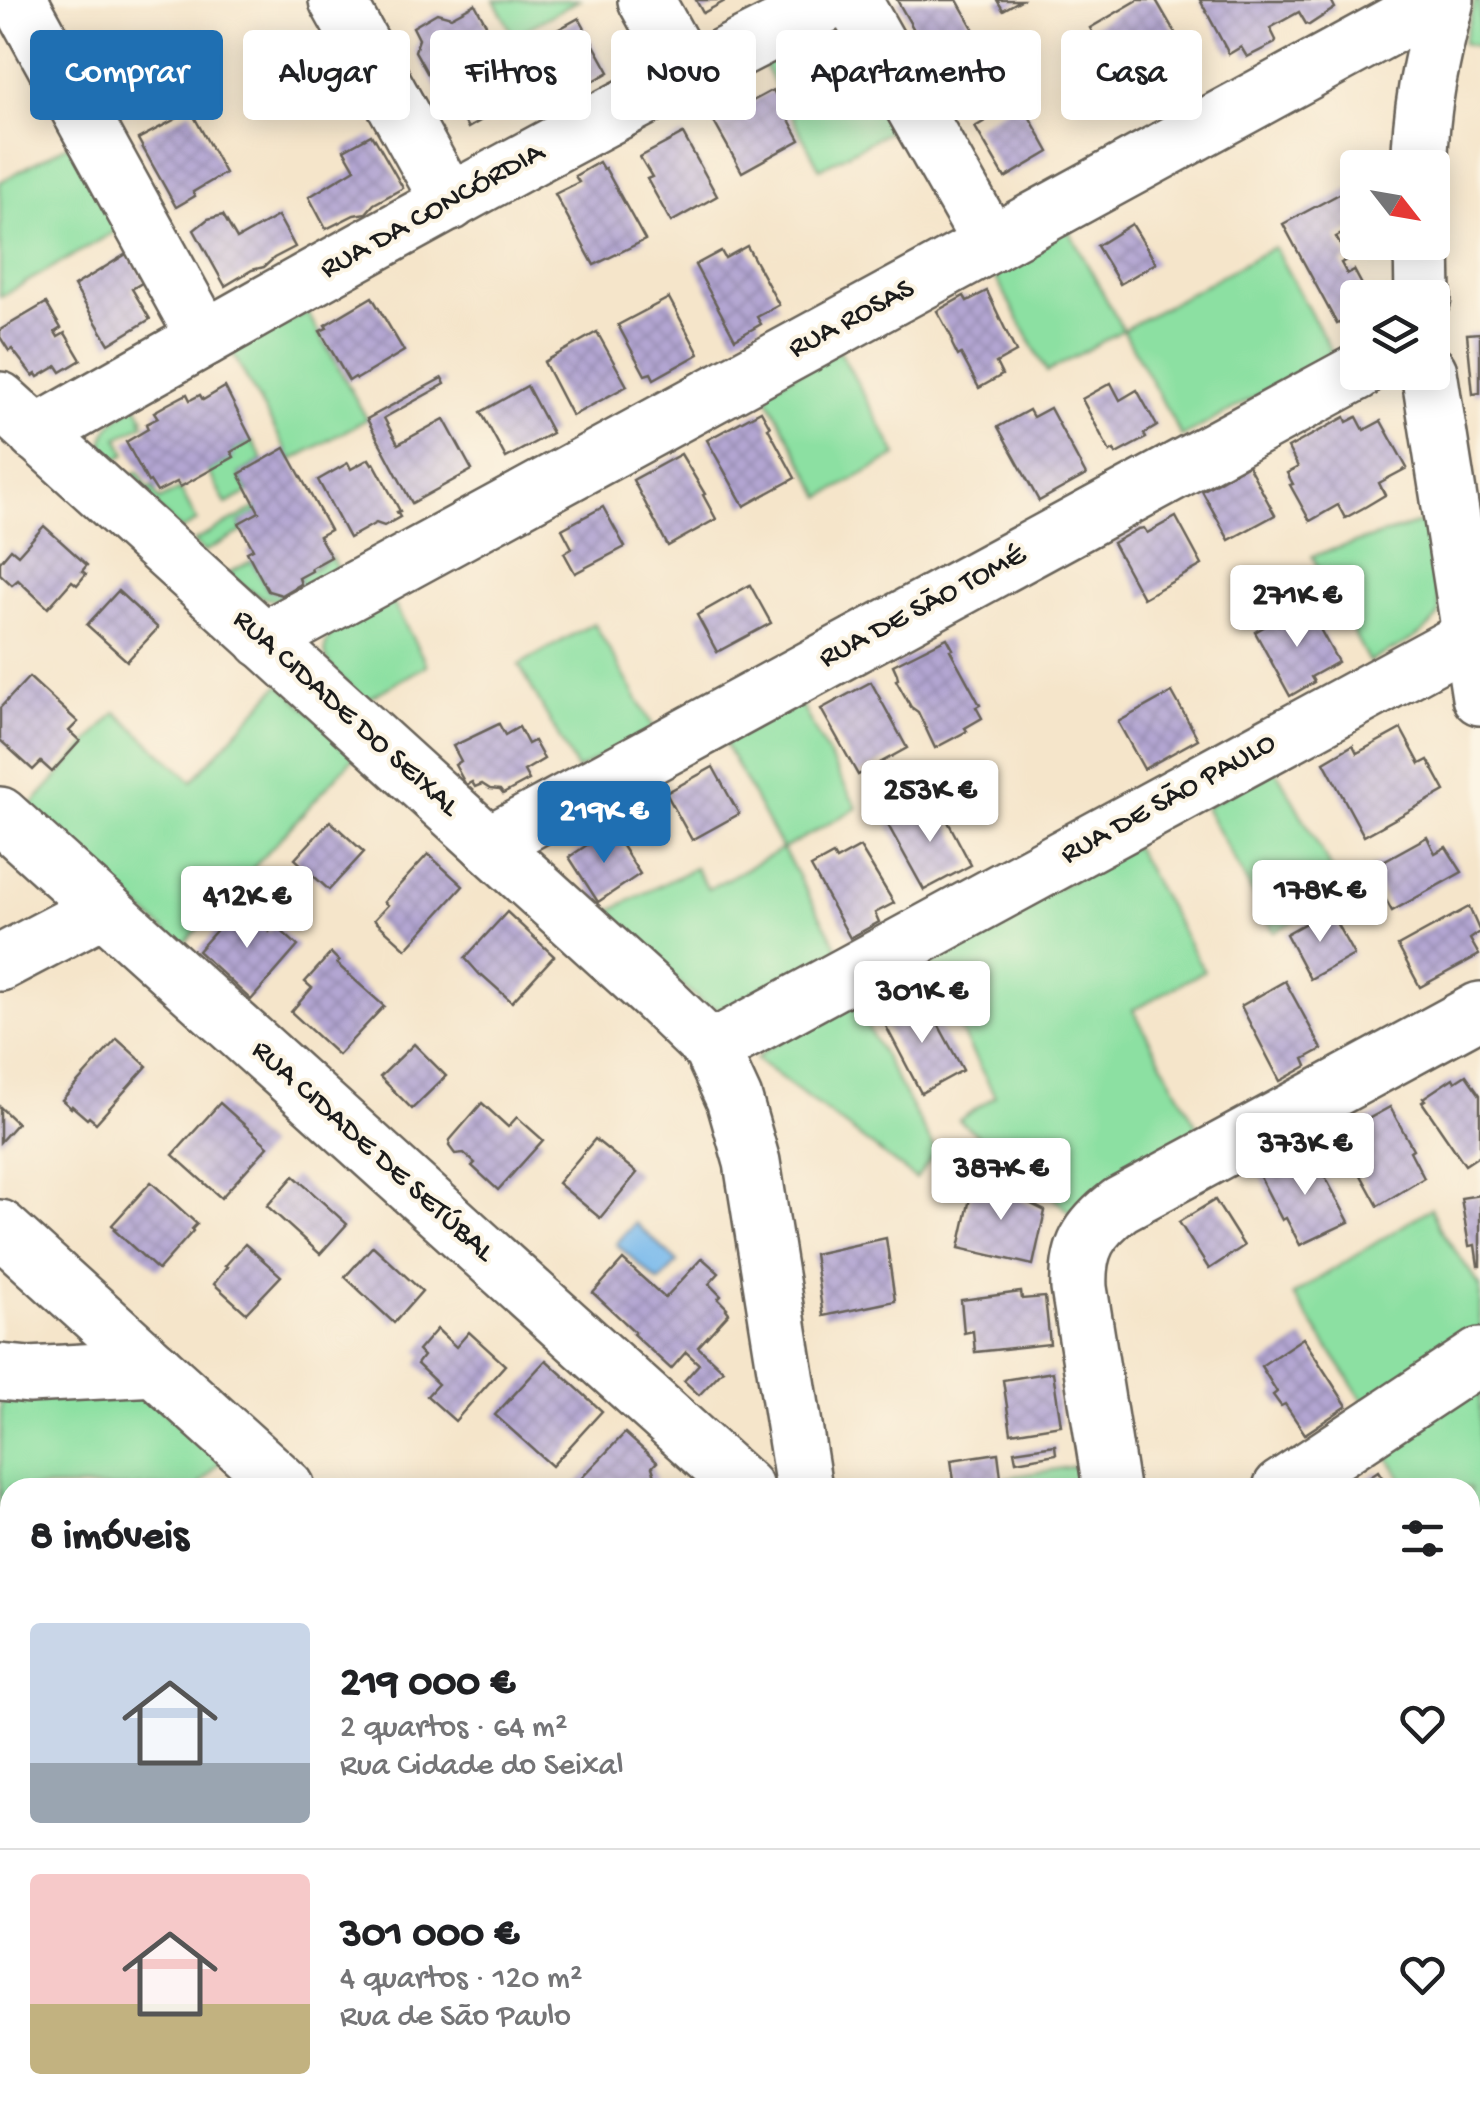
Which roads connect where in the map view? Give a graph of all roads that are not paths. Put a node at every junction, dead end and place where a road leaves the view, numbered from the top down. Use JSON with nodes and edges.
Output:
{"nodes":[{"id":1,"x":20,"y":0,"type":"edge"},
{"id":2,"x":338,"y":0,"type":"edge"},
{"id":3,"x":646,"y":0,"type":"edge"},
{"id":4,"x":835,"y":0,"type":"edge"},
{"id":5,"x":853,"y":0,"type":"edge"},
{"id":6,"x":1443,"y":0,"type":"edge"},
{"id":7,"x":663,"y":30,"type":"edge"},
{"id":8,"x":1370,"y":38,"type":"junction"},
{"id":9,"x":756,"y":40,"type":"edge"},
{"id":10,"x":611,"y":115,"type":"edge"},
{"id":11,"x":1420,"y":150,"type":"edge"},
{"id":12,"x":1420,"y":150,"type":"edge"},
{"id":13,"x":450,"y":203,"type":"junction"},
{"id":14,"x":991,"y":244,"type":"junction"},
{"id":15,"x":205,"y":338,"type":"junction"},
{"id":16,"x":1340,"y":382,"type":"edge"},
{"id":17,"x":1432,"y":390,"type":"edge"},
{"id":18,"x":18,"y":417,"type":"edge"},
{"id":19,"x":1470,"y":636,"type":"junction"},
{"id":20,"x":263,"y":640,"type":"junction"},
{"id":21,"x":1480,"y":697,"type":"edge"},
{"id":22,"x":0,"y":815,"type":"edge"},
{"id":23,"x":488,"y":844,"type":"junction"},
{"id":24,"x":22,"y":849,"type":"edge"},
{"id":25,"x":104,"y":909,"type":"junction"},
{"id":26,"x":0,"y":963,"type":"edge"},
{"id":27,"x":1480,"y":1010,"type":"edge"},
{"id":28,"x":711,"y":1049,"type":"junction"},
{"id":29,"x":0,"y":1228,"type":"edge"},
{"id":30,"x":1480,"y":1356,"type":"edge"},
{"id":31,"x":155,"y":1368,"type":"junction"},
{"id":32,"x":0,"y":1372,"type":"edge"},
{"id":33,"x":276,"y":1478,"type":"edge"},
{"id":34,"x":734,"y":1478,"type":"edge"},
{"id":35,"x":802,"y":1478,"type":"edge"},
{"id":36,"x":1109,"y":1478,"type":"edge"},
{"id":37,"x":1296,"y":1478,"type":"edge"}],
"edges":[{"from":1,"to":15,"type":"street"},
{"from":2,"to":13,"type":"street"},
{"from":3,"to":7,"type":"street"},
{"from":4,"to":9,"type":"street","name":"RUA DA CONCÓRDIA"},
{"from":5,"to":14,"type":"street"},
{"from":6,"to":8,"type":"street","name":"RUA ROSAS"},
{"from":6,"to":12,"type":"street"},
{"from":8,"to":11,"type":"street"},
{"from":8,"to":14,"type":"street","name":"RUA ROSAS"},
{"from":10,"to":13,"type":"street","name":"RUA DA CONCÓRDIA"},
{"from":13,"to":15,"type":"street","name":"RUA DA CONCÓRDIA"},
{"from":14,"to":20,"type":"street","name":"RUA ROSAS"},
{"from":15,"to":18,"type":"street","name":"RUA DA CONCÓRDIA"},
{"from":16,"to":23,"type":"street","name":"RUA DE SÃO TOMÉ"},
{"from":17,"to":19,"type":"street"},
{"from":18,"to":20,"type":"street","name":"RUA CIDADE DO SEIXAL"},
{"from":19,"to":21,"type":"street"},
{"from":19,"to":28,"type":"street","name":"RUA DE SÃO PAULO"},
{"from":20,"to":23,"type":"street","name":"RUA CIDADE DO SEIXAL"},
{"from":22,"to":24,"type":"street","name":"RUA CIDADE DE SETÚBAL"},
{"from":23,"to":28,"type":"street","name":"RUA CIDADE DO SEIXAL"},
{"from":24,"to":25,"type":"street","name":"RUA CIDADE DE SETÚBAL"},
{"from":25,"to":26,"type":"street"},
{"from":25,"to":34,"type":"street","name":"RUA CIDADE DE SETÚBAL"},
{"from":27,"to":36,"type":"street"},
{"from":28,"to":35,"type":"street","name":"RUA CIDADE DO SEIXAL"},
{"from":29,"to":31,"type":"street"},
{"from":30,"to":37,"type":"street"},
{"from":31,"to":32,"type":"street"},
{"from":31,"to":33,"type":"street"}]}
